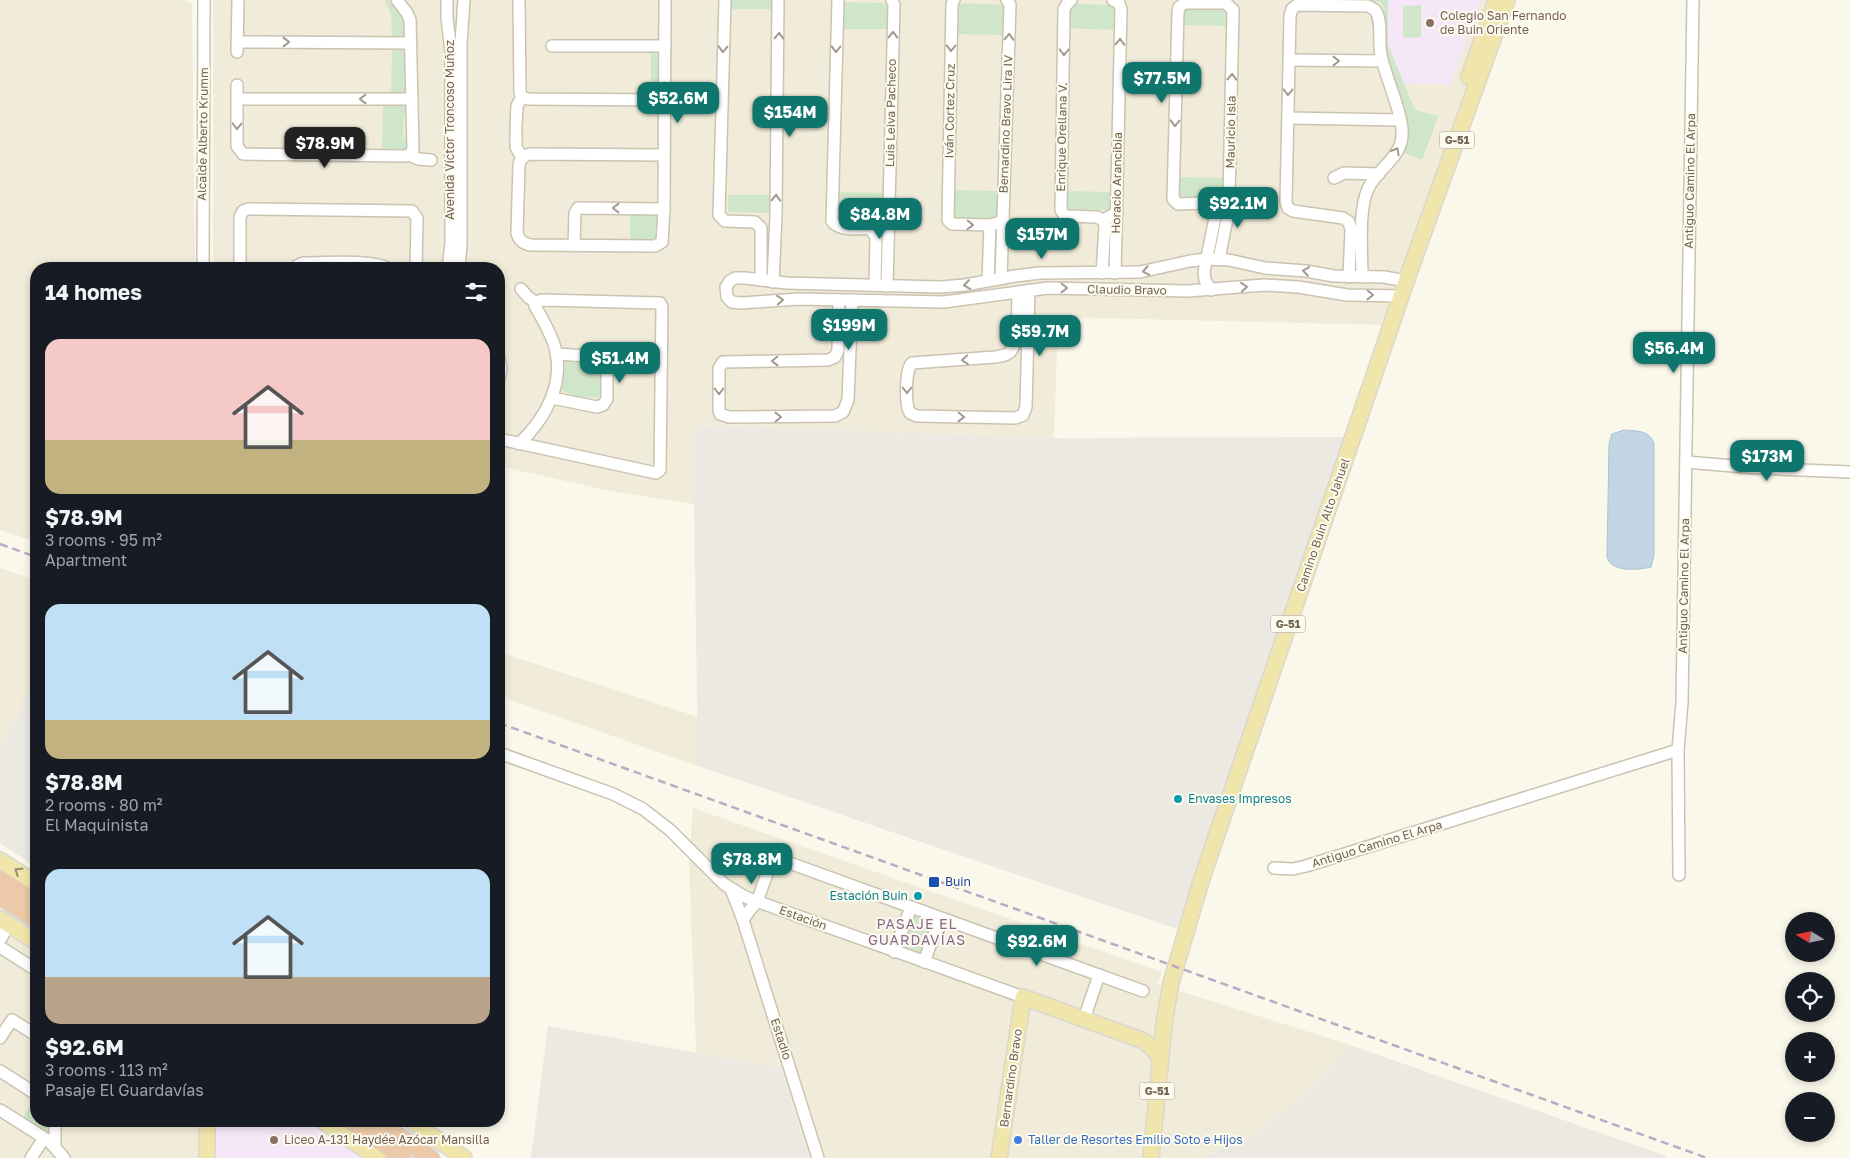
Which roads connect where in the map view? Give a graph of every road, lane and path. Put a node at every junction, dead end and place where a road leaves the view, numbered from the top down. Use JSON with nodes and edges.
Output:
{"nodes":[{"id":1,"x":204,"y":0,"type":"edge"},
{"id":2,"x":238,"y":0,"type":"edge"},
{"id":3,"x":397,"y":0,"type":"edge"},
{"id":4,"x":447,"y":0,"type":"edge"},
{"id":5,"x":464,"y":0,"type":"edge"},
{"id":6,"x":519,"y":0,"type":"edge"},
{"id":7,"x":665,"y":0,"type":"edge"},
{"id":8,"x":725,"y":0,"type":"edge"},
{"id":9,"x":778,"y":0,"type":"edge"},
{"id":10,"x":838,"y":0,"type":"edge"},
{"id":11,"x":892,"y":0,"type":"edge"},
{"id":12,"x":954,"y":0,"type":"edge"},
{"id":13,"x":1008,"y":0,"type":"edge"},
{"id":14,"x":1496,"y":0,"type":"edge"},
{"id":15,"x":1507,"y":0,"type":"edge"},
{"id":16,"x":1693,"y":0,"type":"edge"},
{"id":17,"x":1116,"y":1,"type":"edge"},
{"id":18,"x":1069,"y":2,"type":"edge"},
{"id":19,"x":411,"y":42,"type":"junction"},
{"id":20,"x":552,"y":46,"type":"dead end"},
{"id":21,"x":665,"y":46,"type":"junction"},
{"id":22,"x":1289,"y":60,"type":"junction"},
{"id":23,"x":1382,"y":61,"type":"junction"},
{"id":24,"x":237,"y":85,"type":"dead end"},
{"id":25,"x":522,"y":97,"type":"junction"},
{"id":26,"x":238,"y":99,"type":"junction"},
{"id":27,"x":412,"y":99,"type":"junction"},
{"id":28,"x":665,"y":100,"type":"junction"},
{"id":29,"x":1288,"y":118,"type":"junction"},
{"id":30,"x":1400,"y":120,"type":"junction"},
{"id":31,"x":410,"y":155,"type":"junction"},
{"id":32,"x":664,"y":156,"type":"junction"},
{"id":33,"x":522,"y":158,"type":"junction"},
{"id":34,"x":431,"y":160,"type":"dead end"},
{"id":35,"x":1379,"y":174,"type":"junction"},
{"id":36,"x":1334,"y":178,"type":"dead end"},
{"id":37,"x":1230,"y":196,"type":"junction"},
{"id":38,"x":1213,"y":205,"type":"junction"},
{"id":39,"x":664,"y":209,"type":"junction"},
{"id":40,"x":1363,"y":211,"type":"junction"},
{"id":41,"x":1116,"y":213,"type":"junction"},
{"id":42,"x":776,"y":216,"type":"junction"},
{"id":43,"x":1343,"y":218,"type":"junction"},
{"id":44,"x":1103,"y":220,"type":"junction"},
{"id":45,"x":1004,"y":221,"type":"junction"},
{"id":46,"x":756,"y":224,"type":"junction"},
{"id":47,"x":888,"y":224,"type":"junction"},
{"id":48,"x":990,"y":225,"type":"junction"},
{"id":49,"x":866,"y":228,"type":"junction"},
{"id":50,"x":456,"y":229,"type":"junction"},
{"id":51,"x":574,"y":245,"type":"junction"},
{"id":52,"x":1206,"y":259,"type":"junction"},
{"id":53,"x":1219,"y":259,"type":"junction"},
{"id":54,"x":203,"y":262,"type":"edge"},
{"id":55,"x":240,"y":262,"type":"edge"},
{"id":56,"x":416,"y":262,"type":"edge"},
{"id":57,"x":449,"y":262,"type":"edge"},
{"id":58,"x":458,"y":262,"type":"edge"},
{"id":59,"x":1040,"y":273,"type":"junction"},
{"id":60,"x":1102,"y":273,"type":"junction"},
{"id":61,"x":1115,"y":273,"type":"junction"},
{"id":62,"x":1345,"y":277,"type":"junction"},
{"id":63,"x":1362,"y":277,"type":"junction"},
{"id":64,"x":1001,"y":278,"type":"junction"},
{"id":65,"x":761,"y":280,"type":"junction"},
{"id":66,"x":988,"y":281,"type":"junction"},
{"id":67,"x":1406,"y":281,"type":"junction"},
{"id":68,"x":773,"y":282,"type":"junction"},
{"id":69,"x":800,"y":283,"type":"junction"},
{"id":70,"x":875,"y":285,"type":"junction"},
{"id":71,"x":888,"y":286,"type":"junction"},
{"id":72,"x":926,"y":287,"type":"junction"},
{"id":73,"x":521,"y":289,"type":"dead end"},
{"id":74,"x":1043,"y":289,"type":"junction"},
{"id":75,"x":1211,"y":290,"type":"junction"},
{"id":76,"x":1023,"y":291,"type":"junction"},
{"id":77,"x":1339,"y":294,"type":"junction"},
{"id":78,"x":1401,"y":296,"type":"junction"},
{"id":79,"x":799,"y":299,"type":"junction"},
{"id":80,"x":839,"y":300,"type":"junction"},
{"id":81,"x":852,"y":300,"type":"junction"},
{"id":82,"x":535,"y":302,"type":"junction"},
{"id":83,"x":925,"y":302,"type":"junction"},
{"id":84,"x":1012,"y":350,"type":"junction"},
{"id":85,"x":556,"y":354,"type":"junction"},
{"id":86,"x":849,"y":354,"type":"junction"},
{"id":87,"x":835,"y":355,"type":"junction"},
{"id":88,"x":1027,"y":356,"type":"junction"},
{"id":89,"x":848,"y":369,"type":"junction"},
{"id":90,"x":552,"y":398,"type":"junction"},
{"id":91,"x":505,"y":435,"type":"edge"},
{"id":92,"x":505,"y":440,"type":"edge"},
{"id":93,"x":522,"y":441,"type":"junction"},
{"id":94,"x":1686,"y":462,"type":"junction"},
{"id":95,"x":1850,"y":472,"type":"edge"},
{"id":96,"x":1678,"y":750,"type":"junction"},
{"id":97,"x":505,"y":755,"type":"edge"},
{"id":98,"x":0,"y":860,"type":"edge"},
{"id":99,"x":1274,"y":868,"type":"dead end"},
{"id":100,"x":1679,"y":875,"type":"dead end"},
{"id":101,"x":0,"y":878,"type":"edge"},
{"id":102,"x":30,"y":879,"type":"edge"},
{"id":103,"x":731,"y":889,"type":"junction"},
{"id":104,"x":0,"y":897,"type":"edge"},
{"id":105,"x":30,"y":898,"type":"edge"},
{"id":106,"x":757,"y":902,"type":"junction"},
{"id":107,"x":911,"y":907,"type":"junction"},
{"id":108,"x":30,"y":916,"type":"edge"},
{"id":109,"x":940,"y":918,"type":"junction"},
{"id":110,"x":743,"y":920,"type":"junction"},
{"id":111,"x":3,"y":921,"type":"edge"},
{"id":112,"x":30,"y":938,"type":"edge"},
{"id":113,"x":0,"y":940,"type":"edge"},
{"id":114,"x":0,"y":947,"type":"edge"},
{"id":115,"x":894,"y":952,"type":"junction"},
{"id":116,"x":924,"y":962,"type":"junction"},
{"id":117,"x":30,"y":966,"type":"edge"},
{"id":118,"x":1098,"y":975,"type":"junction"},
{"id":119,"x":1143,"y":991,"type":"dead end"},
{"id":120,"x":1023,"y":997,"type":"junction"},
{"id":121,"x":1084,"y":1019,"type":"junction"},
{"id":122,"x":1164,"y":1024,"type":"junction"},
{"id":123,"x":30,"y":1032,"type":"edge"},
{"id":124,"x":1134,"y":1036,"type":"junction"},
{"id":125,"x":0,"y":1038,"type":"edge"},
{"id":126,"x":1160,"y":1058,"type":"junction"},
{"id":127,"x":0,"y":1071,"type":"edge"},
{"id":128,"x":30,"y":1090,"type":"edge"},
{"id":129,"x":1,"y":1112,"type":"edge"},
{"id":130,"x":55,"y":1127,"type":"edge"},
{"id":131,"x":207,"y":1127,"type":"edge"},
{"id":132,"x":334,"y":1127,"type":"edge"},
{"id":133,"x":356,"y":1127,"type":"edge"},
{"id":134,"x":386,"y":1127,"type":"edge"},
{"id":135,"x":419,"y":1127,"type":"edge"},
{"id":136,"x":44,"y":1138,"type":"junction"},
{"id":137,"x":55,"y":1146,"type":"junction"},
{"id":138,"x":380,"y":1150,"type":"edge"},
{"id":139,"x":31,"y":1158,"type":"edge"},
{"id":140,"x":64,"y":1158,"type":"edge"},
{"id":141,"x":207,"y":1158,"type":"edge"},
{"id":142,"x":402,"y":1158,"type":"edge"},
{"id":143,"x":432,"y":1158,"type":"edge"},
{"id":144,"x":464,"y":1158,"type":"edge"},
{"id":145,"x":818,"y":1158,"type":"edge"},
{"id":146,"x":999,"y":1158,"type":"edge"},
{"id":147,"x":1151,"y":1158,"type":"edge"}],
"edges":[{"from":1,"to":54,"type":"street","name":"Alcalde Alberto Krumm"},
{"from":2,"to":19,"type":"street","one_way":true},
{"from":3,"to":19,"type":"street"},
{"from":4,"to":50,"type":"street","name":"Avenida Víctor Troncoso Muñoz"},
{"from":5,"to":50,"type":"street","name":"Avenida Víctor Troncoso Muñoz"},
{"from":6,"to":25,"type":"street"},
{"from":7,"to":21,"type":"street"},
{"from":8,"to":46,"type":"street","one_way":true},
{"from":42,"to":9,"type":"street","one_way":true},
{"from":10,"to":49,"type":"street","one_way":true},
{"from":47,"to":11,"type":"street","name":"Luis Leiva Pacheco","one_way":true},
{"from":12,"to":48,"type":"street","name":"Iván Cortez Cruz","one_way":true},
{"from":45,"to":13,"type":"street","name":"Bernardino Bravo Lira IV","one_way":true},
{"from":14,"to":67,"type":"main road","name":"Camino Buin Alto Jahuel","number":"G-51"},
{"from":15,"to":67,"type":"main road","name":"Camino Buin Alto Jahuel","number":"G-51"},
{"from":16,"to":94,"type":"street","name":"Antiguo Camino El Arpa"},
{"from":41,"to":17,"type":"street","name":"Horacio Arancibia","one_way":true},
{"from":18,"to":44,"type":"street","name":"Enrique Orellana V.","one_way":true},
{"from":19,"to":27,"type":"street"},
{"from":20,"to":21,"type":"street"},
{"from":21,"to":28,"type":"street"},
{"from":22,"to":23,"type":"street","one_way":true},
{"from":22,"to":23,"type":"street"},
{"from":22,"to":29,"type":"street","one_way":true},
{"from":23,"to":30,"type":"street"},
{"from":24,"to":26,"type":"street"},
{"from":25,"to":28,"type":"street"},
{"from":25,"to":33,"type":"street"},
{"from":27,"to":26,"type":"street","one_way":true},
{"from":26,"to":31,"type":"street","one_way":true},
{"from":27,"to":31,"type":"street"},
{"from":28,"to":32,"type":"street"},
{"from":29,"to":30,"type":"street"},
{"from":29,"to":43,"type":"street"},
{"from":35,"to":30,"type":"street","one_way":true},
{"from":31,"to":34,"type":"street"},
{"from":32,"to":33,"type":"street"},
{"from":32,"to":39,"type":"street"},
{"from":33,"to":51,"type":"street"},
{"from":35,"to":36,"type":"street"},
{"from":35,"to":40,"type":"street"},
{"from":37,"to":38,"type":"street"},
{"from":37,"to":38,"type":"street","name":"Mauricio Isla","one_way":true},
{"from":37,"to":53,"type":"street","name":"Mauricio Isla"},
{"from":38,"to":52,"type":"street"},
{"from":39,"to":51,"type":"street"},
{"from":39,"to":51,"type":"street","one_way":true},
{"from":40,"to":43,"type":"street"},
{"from":40,"to":63,"type":"street"},
{"from":41,"to":44,"type":"street"},
{"from":41,"to":61,"type":"street","name":"Horacio Arancibia"},
{"from":42,"to":46,"type":"street"},
{"from":42,"to":68,"type":"street"},
{"from":43,"to":62,"type":"street"},
{"from":44,"to":60,"type":"street","name":"Horacio Arancibia"},
{"from":45,"to":48,"type":"street"},
{"from":45,"to":64,"type":"street","name":"Bernardino Bravo Lira IV"},
{"from":46,"to":65,"type":"street"},
{"from":47,"to":49,"type":"street"},
{"from":47,"to":71,"type":"street","name":"Luis Leiva Pacheco"},
{"from":48,"to":66,"type":"street"},
{"from":49,"to":70,"type":"street"},
{"from":50,"to":57,"type":"street","name":"Avenida Víctor Troncoso Muñoz"},
{"from":50,"to":58,"type":"street","name":"Avenida Víctor Troncoso Muñoz"},
{"from":52,"to":53,"type":"street","name":"Claudio Bravo"},
{"from":52,"to":61,"type":"street","name":"Claudio Bravo","one_way":true},
{"from":52,"to":75,"type":"street"},
{"from":62,"to":53,"type":"street","name":"Claudio Bravo","one_way":true},
{"from":55,"to":56,"type":"street"},
{"from":59,"to":60,"type":"street","name":"Claudio Bravo"},
{"from":59,"to":64,"type":"street","name":"Claudio Bravo"},
{"from":59,"to":74,"type":"street"},
{"from":60,"to":61,"type":"street","name":"Claudio Bravo"},
{"from":62,"to":63,"type":"street","name":"Claudio Bravo"},
{"from":62,"to":77,"type":"street"},
{"from":63,"to":67,"type":"street","name":"Claudio Bravo"},
{"from":64,"to":66,"type":"street","name":"Claudio Bravo"},
{"from":65,"to":68,"type":"street","name":"Claudio Bravo"},
{"from":65,"to":79,"type":"street","name":"Claudio Bravo","one_way":true},
{"from":66,"to":72,"type":"street","name":"Claudio Bravo","one_way":true},
{"from":67,"to":78,"type":"main road","name":"Camino Buin Alto Jahuel","number":"G-51"},
{"from":68,"to":69,"type":"street","name":"Claudio Bravo"},
{"from":69,"to":70,"type":"street","name":"Claudio Bravo"},
{"from":69,"to":79,"type":"street"},
{"from":70,"to":71,"type":"street","name":"Claudio Bravo"},
{"from":71,"to":72,"type":"street","name":"Claudio Bravo"},
{"from":72,"to":83,"type":"street"},
{"from":73,"to":82,"type":"street"},
{"from":74,"to":75,"type":"street","name":"Claudio Bravo","one_way":true},
{"from":74,"to":76,"type":"street","name":"Claudio Bravo"},
{"from":75,"to":77,"type":"street","name":"Claudio Bravo","one_way":true},
{"from":76,"to":83,"type":"street","name":"Claudio Bravo"},
{"from":76,"to":84,"type":"street"},
{"from":76,"to":88,"type":"street"},
{"from":77,"to":78,"type":"street","name":"Claudio Bravo","one_way":true},
{"from":78,"to":122,"type":"main road","name":"Camino Buin Alto Jahuel","number":"G-51"},
{"from":79,"to":80,"type":"street","name":"Claudio Bravo"},
{"from":80,"to":81,"type":"street","name":"Claudio Bravo"},
{"from":80,"to":87,"type":"street"},
{"from":81,"to":83,"type":"street","name":"Claudio Bravo"},
{"from":81,"to":86,"type":"street"},
{"from":82,"to":85,"type":"street"},
{"from":82,"to":93,"type":"street"},
{"from":84,"to":88,"type":"street"},
{"from":84,"to":88,"type":"street","one_way":true},
{"from":85,"to":90,"type":"street"},
{"from":85,"to":90,"type":"street"},
{"from":86,"to":87,"type":"street"},
{"from":86,"to":89,"type":"street"},
{"from":87,"to":89,"type":"street"},
{"from":87,"to":89,"type":"street","one_way":true},
{"from":90,"to":93,"type":"street"},
{"from":91,"to":93,"type":"street"},
{"from":92,"to":93,"type":"street"},
{"from":94,"to":95,"type":"street"},
{"from":94,"to":96,"type":"street","name":"Antiguo Camino El Arpa"},
{"from":96,"to":99,"type":"street","name":"Antiguo Camino El Arpa"},
{"from":96,"to":100,"type":"street"},
{"from":97,"to":103,"type":"street","name":"Estación"},
{"from":102,"to":98,"type":"main road","one_way":true},
{"from":101,"to":105,"type":"highway"},
{"from":103,"to":106,"type":"street","name":"Estación"},
{"from":103,"to":110,"type":"street","name":"Estadio"},
{"from":104,"to":108,"type":"highway"},
{"from":106,"to":107,"type":"street"},
{"from":106,"to":110,"type":"street"},
{"from":106,"to":115,"type":"street","name":"Estación"},
{"from":107,"to":109,"type":"street"},
{"from":107,"to":115,"type":"street"},
{"from":109,"to":116,"type":"street"},
{"from":109,"to":118,"type":"street"},
{"from":110,"to":145,"type":"street","name":"Estadio"},
{"from":111,"to":112,"type":"main road"},
{"from":111,"to":113,"type":"street"},
{"from":114,"to":117,"type":"street"},
{"from":115,"to":116,"type":"street","name":"Estación"},
{"from":116,"to":120,"type":"street","name":"Estación"},
{"from":118,"to":119,"type":"street"},
{"from":118,"to":121,"type":"street"},
{"from":120,"to":121,"type":"main road","name":"Estación"},
{"from":120,"to":146,"type":"main road","name":"Bernardino Bravo"},
{"from":121,"to":124,"type":"main road","name":"Estación"},
{"from":122,"to":124,"type":"main road"},
{"from":122,"to":126,"type":"main road","number":"G-51"},
{"from":123,"to":125,"type":"street"},
{"from":124,"to":126,"type":"main road","name":"Estación"},
{"from":126,"to":147,"type":"main road","number":"G-51"},
{"from":127,"to":128,"type":"street"},
{"from":129,"to":136,"type":"street"},
{"from":130,"to":137,"type":"street"},
{"from":131,"to":141,"type":"main road"},
{"from":132,"to":138,"type":"main road"},
{"from":133,"to":138,"type":"highway"},
{"from":134,"to":143,"type":"highway"},
{"from":135,"to":144,"type":"main road"},
{"from":136,"to":137,"type":"street"},
{"from":136,"to":139,"type":"street"},
{"from":137,"to":140,"type":"street"},
{"from":138,"to":142,"type":"highway"}]}
